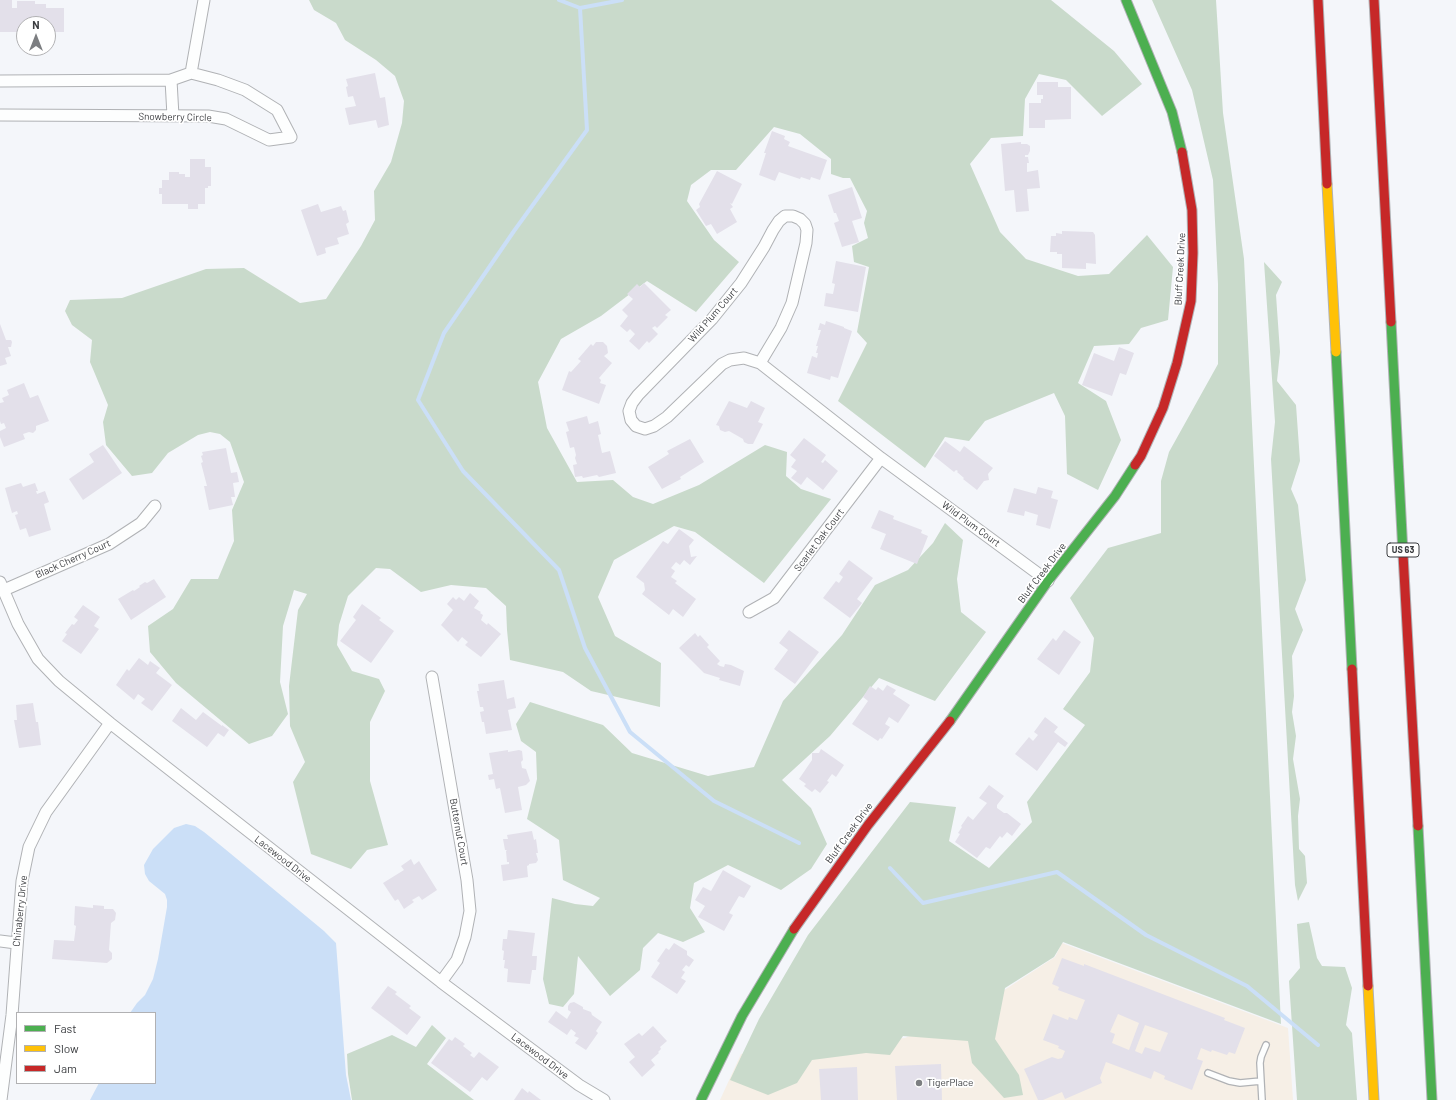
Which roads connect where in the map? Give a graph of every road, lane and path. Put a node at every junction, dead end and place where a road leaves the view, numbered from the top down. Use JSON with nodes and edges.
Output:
{"nodes":[{"id":1,"x":204,"y":0,"type":"edge"},
{"id":2,"x":1126,"y":0,"type":"edge"},
{"id":3,"x":1318,"y":0,"type":"edge"},
{"id":4,"x":1374,"y":0,"type":"edge"},
{"id":5,"x":191,"y":74,"type":"junction"},
{"id":6,"x":171,"y":80,"type":"junction"},
{"id":7,"x":0,"y":81,"type":"edge"},
{"id":8,"x":0,"y":115,"type":"edge"},
{"id":9,"x":173,"y":116,"type":"junction"},
{"id":10,"x":760,"y":364,"type":"junction"},
{"id":11,"x":881,"y":458,"type":"junction"},
{"id":12,"x":155,"y":506,"type":"dead end"},
{"id":13,"x":1048,"y":581,"type":"junction"},
{"id":14,"x":2,"y":586,"type":"edge"},
{"id":15,"x":749,"y":612,"type":"dead end"},
{"id":16,"x":432,"y":677,"type":"dead end"},
{"id":17,"x":110,"y":723,"type":"junction"},
{"id":18,"x":0,"y":941,"type":"edge"},
{"id":19,"x":16,"y":943,"type":"junction"},
{"id":20,"x":441,"y":982,"type":"junction"},
{"id":21,"x":1266,"y":1045,"type":"dead end"},
{"id":22,"x":3,"y":1060,"type":"edge"},
{"id":23,"x":1208,"y":1073,"type":"dead end"},
{"id":24,"x":1261,"y":1081,"type":"junction"},
{"id":25,"x":1,"y":1100,"type":"edge"},
{"id":26,"x":604,"y":1100,"type":"edge"},
{"id":27,"x":701,"y":1100,"type":"edge"},
{"id":28,"x":1262,"y":1100,"type":"edge"},
{"id":29,"x":1374,"y":1100,"type":"edge"},
{"id":30,"x":1432,"y":1100,"type":"edge"}],
"edges":[{"from":1,"to":5,"type":"street"},
{"from":2,"to":13,"type":"main road","name":"Bluff Creek Drive"},
{"from":3,"to":29,"type":"main road"},
{"from":4,"to":30,"type":"main road","number":"US 63"},
{"from":5,"to":6,"type":"street","name":"Snowberry Circle"},
{"from":5,"to":9,"type":"street","name":"Snowberry Circle"},
{"from":6,"to":7,"type":"street","name":"Snowberry Circle"},
{"from":6,"to":9,"type":"street"},
{"from":8,"to":9,"type":"street","name":"Snowberry Circle"},
{"from":10,"to":10,"type":"street","name":"Wild Plum Court"},
{"from":10,"to":11,"type":"street","name":"Wild Plum Court"},
{"from":11,"to":13,"type":"street","name":"Wild Plum Court"},
{"from":11,"to":15,"type":"street","name":"Scarlet Oak Court"},
{"from":12,"to":14,"type":"street","name":"Black Cherry Court"},
{"from":13,"to":27,"type":"main road","name":"Bluff Creek Drive"},
{"from":14,"to":17,"type":"street","name":"Lacewood Drive"},
{"from":16,"to":20,"type":"street","name":"Butternut Court"},
{"from":17,"to":19,"type":"street","name":"Chinaberry Drive"},
{"from":17,"to":20,"type":"street","name":"Lacewood Drive"},
{"from":18,"to":19,"type":"street"},
{"from":19,"to":22,"type":"street","name":"Chinaberry Drive"},
{"from":20,"to":26,"type":"street","name":"Lacewood Drive"},
{"from":21,"to":24,"type":"lane"},
{"from":22,"to":25,"type":"street","name":"Chinaberry Drive"},
{"from":23,"to":24,"type":"lane"},
{"from":24,"to":28,"type":"lane"}]}
